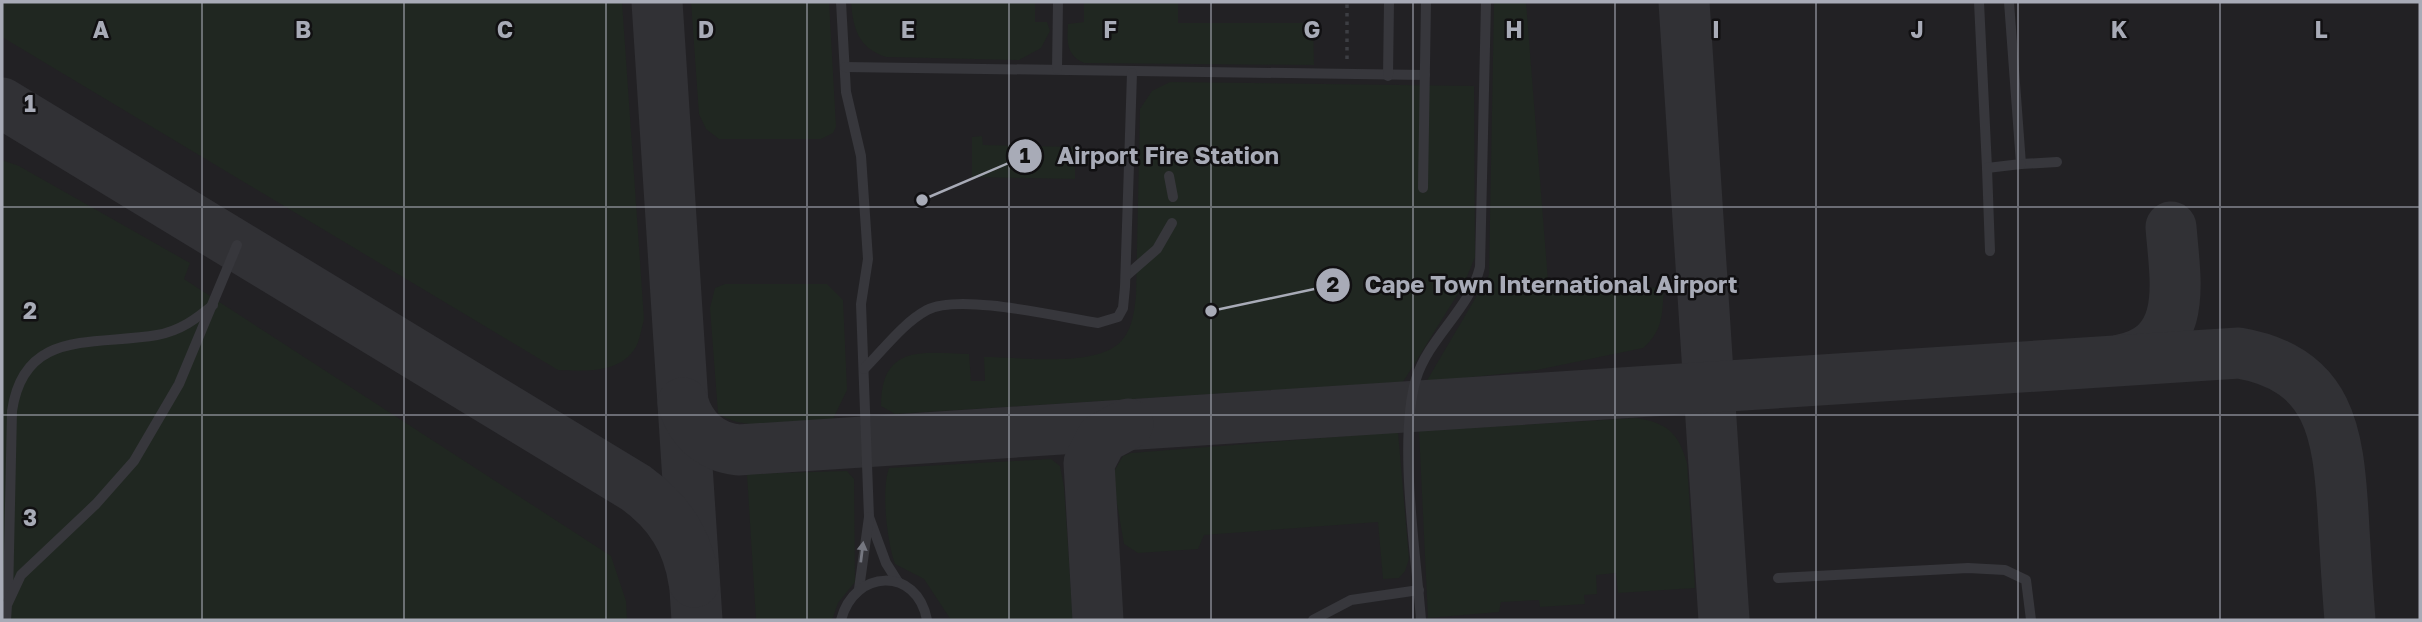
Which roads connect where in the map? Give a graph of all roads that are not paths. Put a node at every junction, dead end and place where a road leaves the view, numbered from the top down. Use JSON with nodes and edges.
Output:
{"nodes":[{"id":1,"x":841,"y":2,"type":"edge"},
{"id":2,"x":1058,"y":2,"type":"edge"},
{"id":3,"x":1389,"y":2,"type":"edge"},
{"id":4,"x":1426,"y":2,"type":"edge"},
{"id":5,"x":1486,"y":2,"type":"edge"},
{"id":6,"x":1979,"y":2,"type":"edge"},
{"id":7,"x":2009,"y":2,"type":"edge"},
{"id":8,"x":845,"y":68,"type":"junction"},
{"id":9,"x":1057,"y":69,"type":"junction"},
{"id":10,"x":1132,"y":73,"type":"junction"},
{"id":11,"x":1425,"y":75,"type":"junction"},
{"id":12,"x":1388,"y":76,"type":"junction"},
{"id":13,"x":2057,"y":162,"type":"dead end"},
{"id":14,"x":2021,"y":164,"type":"junction"},
{"id":15,"x":1987,"y":167,"type":"junction"},
{"id":16,"x":1169,"y":176,"type":"dead end"},
{"id":17,"x":1423,"y":188,"type":"dead end"},
{"id":18,"x":1173,"y":197,"type":"dead end"},
{"id":19,"x":1172,"y":223,"type":"dead end"},
{"id":20,"x":237,"y":245,"type":"dead end"},
{"id":21,"x":1990,"y":251,"type":"dead end"},
{"id":22,"x":1125,"y":276,"type":"junction"},
{"id":23,"x":214,"y":304,"type":"junction"},
{"id":24,"x":864,"y":369,"type":"junction"},
{"id":25,"x":869,"y":517,"type":"junction"},
{"id":26,"x":1778,"y":578,"type":"dead end"},
{"id":27,"x":898,"y":582,"type":"junction"},
{"id":28,"x":859,"y":589,"type":"junction"},
{"id":29,"x":1419,"y":590,"type":"junction"},
{"id":30,"x":7,"y":605,"type":"junction"},
{"id":31,"x":6,"y":620,"type":"edge"},
{"id":32,"x":841,"y":620,"type":"edge"},
{"id":33,"x":927,"y":620,"type":"edge"},
{"id":34,"x":1313,"y":620,"type":"edge"},
{"id":35,"x":1421,"y":620,"type":"edge"},
{"id":36,"x":2031,"y":620,"type":"edge"}],
"edges":[{"from":1,"to":8,"type":"lane"},
{"from":2,"to":9,"type":"lane"},
{"from":3,"to":12,"type":"lane"},
{"from":4,"to":11,"type":"lane"},
{"from":5,"to":29,"type":"lane"},
{"from":6,"to":15,"type":"lane"},
{"from":7,"to":14,"type":"lane"},
{"from":8,"to":9,"type":"lane"},
{"from":8,"to":24,"type":"lane"},
{"from":9,"to":10,"type":"lane"},
{"from":10,"to":12,"type":"lane"},
{"from":10,"to":22,"type":"lane"},
{"from":11,"to":12,"type":"lane"},
{"from":11,"to":17,"type":"lane"},
{"from":13,"to":14,"type":"lane"},
{"from":14,"to":15,"type":"lane"},
{"from":15,"to":21,"type":"lane"},
{"from":16,"to":18,"type":"lane"},
{"from":19,"to":22,"type":"lane"},
{"from":20,"to":23,"type":"lane"},
{"from":22,"to":24,"type":"lane"},
{"from":23,"to":30,"type":"lane"},
{"from":23,"to":30,"type":"lane"},
{"from":24,"to":25,"type":"lane"},
{"from":25,"to":27,"type":"lane"},
{"from":28,"to":25,"type":"lane","one_way":true},
{"from":26,"to":36,"type":"lane"},
{"from":27,"to":28,"type":"lane"},
{"from":27,"to":33,"type":"lane"},
{"from":28,"to":32,"type":"lane"},
{"from":29,"to":34,"type":"lane"},
{"from":29,"to":35,"type":"lane"},
{"from":30,"to":31,"type":"lane"}]}
